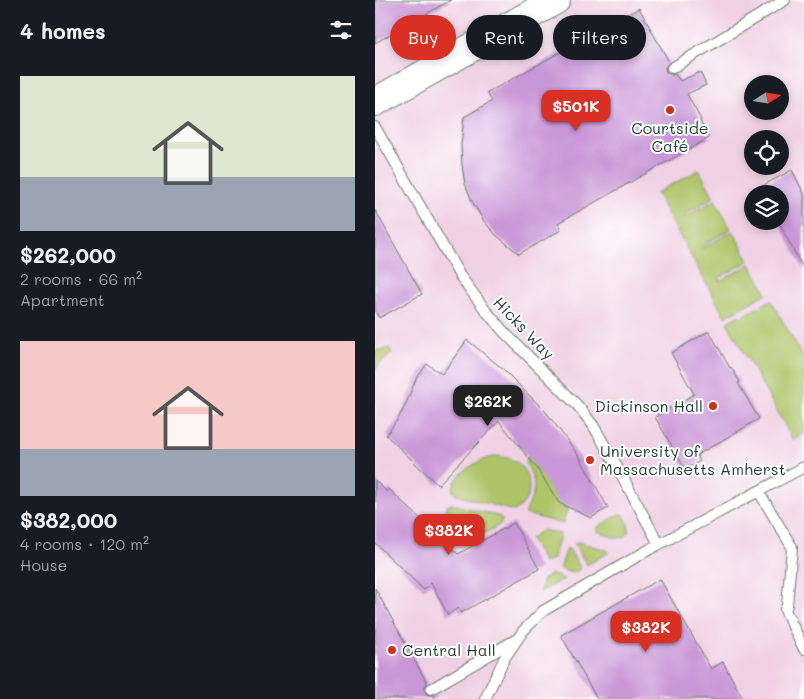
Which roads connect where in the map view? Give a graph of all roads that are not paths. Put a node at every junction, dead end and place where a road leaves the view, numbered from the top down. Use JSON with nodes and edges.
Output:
{"nodes":[{"id":1,"x":556,"y":0,"type":"edge"},
{"id":2,"x":785,"y":0,"type":"edge"},
{"id":3,"x":672,"y":68,"type":"dead end"},
{"id":4,"x":375,"y":102,"type":"edge"},
{"id":5,"x":375,"y":127,"type":"edge"},
{"id":6,"x":804,"y":467,"type":"edge"},
{"id":7,"x":759,"y":492,"type":"junction"},
{"id":8,"x":659,"y":544,"type":"junction"},
{"id":9,"x":518,"y":638,"type":"junction"},
{"id":10,"x":804,"y":649,"type":"edge"},
{"id":11,"x":431,"y":689,"type":"dead end"},
{"id":12,"x":485,"y":699,"type":"edge"}],
"edges":[{"from":1,"to":4,"type":"main road"},
{"from":2,"to":3,"type":"lane"},
{"from":5,"to":8,"type":"lane","name":"Hicks Way"},
{"from":6,"to":7,"type":"lane"},
{"from":7,"to":8,"type":"lane"},
{"from":7,"to":10,"type":"lane"},
{"from":8,"to":9,"type":"lane"},
{"from":9,"to":11,"type":"lane"},
{"from":9,"to":12,"type":"lane"}]}
